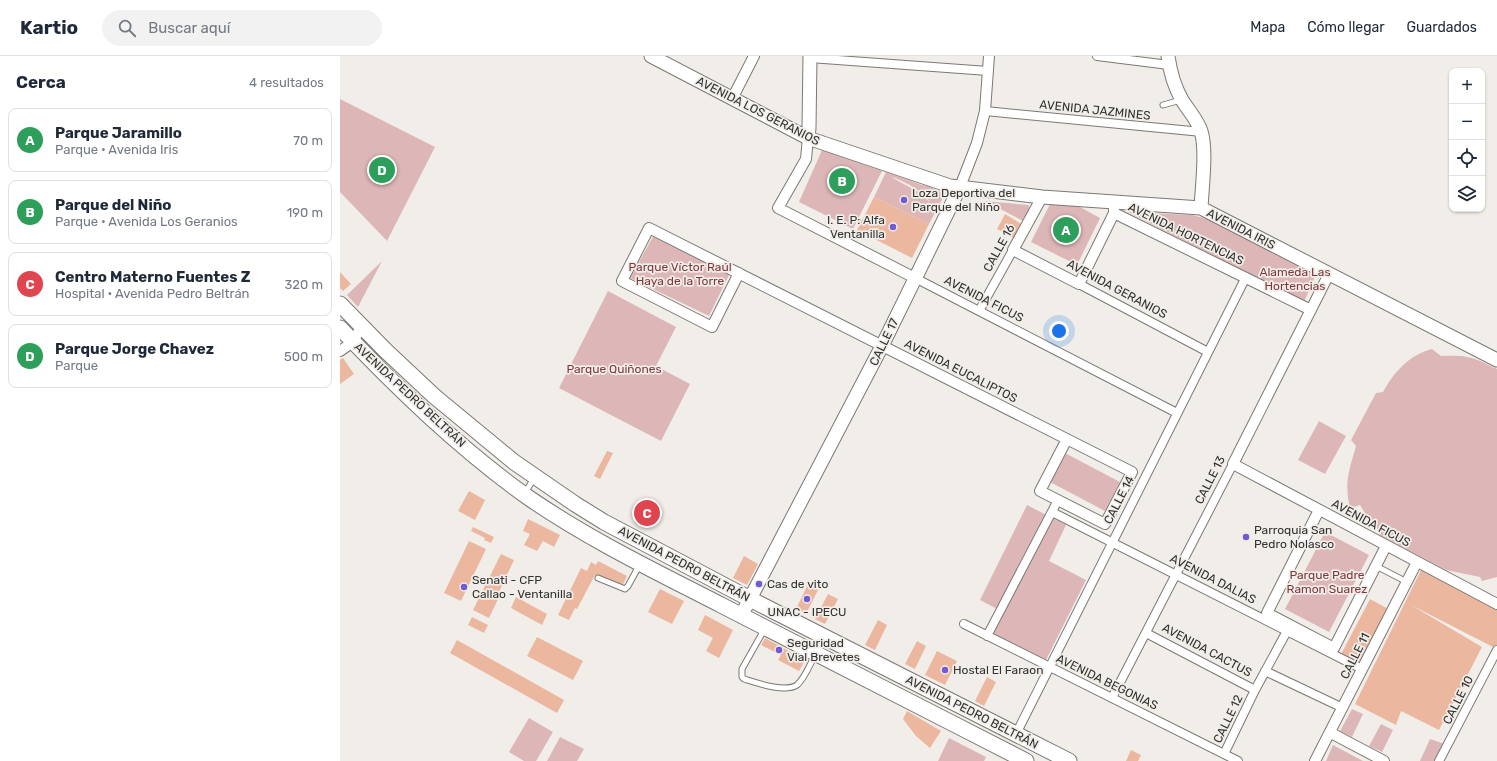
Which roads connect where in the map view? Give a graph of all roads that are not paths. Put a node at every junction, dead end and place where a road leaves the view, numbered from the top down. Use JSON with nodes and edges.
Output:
{"nodes":[{"id":1,"x":651,"y":56,"type":"edge"},
{"id":2,"x":754,"y":56,"type":"edge"},
{"id":3,"x":989,"y":56,"type":"edge"},
{"id":4,"x":1097,"y":56,"type":"edge"},
{"id":5,"x":810,"y":57,"type":"edge"},
{"id":6,"x":1169,"y":60,"type":"edge"},
{"id":7,"x":988,"y":71,"type":"junction"},
{"id":8,"x":732,"y":99,"type":"junction"},
{"id":9,"x":1182,"y":99,"type":"junction"},
{"id":10,"x":1163,"y":105,"type":"dead end"},
{"id":11,"x":985,"y":111,"type":"junction"},
{"id":12,"x":1202,"y":132,"type":"junction"},
{"id":13,"x":808,"y":138,"type":"junction"},
{"id":14,"x":960,"y":187,"type":"junction"},
{"id":15,"x":1042,"y":197,"type":"junction"},
{"id":16,"x":1114,"y":207,"type":"junction"},
{"id":17,"x":1201,"y":208,"type":"junction"},
{"id":18,"x":1013,"y":250,"type":"junction"},
{"id":19,"x":739,"y":273,"type":"junction"},
{"id":20,"x":1329,"y":274,"type":"junction"},
{"id":21,"x":915,"y":278,"type":"junction"},
{"id":22,"x":1246,"y":278,"type":"junction"},
{"id":23,"x":1079,"y":284,"type":"junction"},
{"id":24,"x":340,"y":304,"type":"edge"},
{"id":25,"x":1311,"y":310,"type":"junction"},
{"id":26,"x":979,"y":311,"type":"junction"},
{"id":27,"x":358,"y":323,"type":"junction"},
{"id":28,"x":345,"y":336,"type":"edge"},
{"id":29,"x":882,"y":346,"type":"junction"},
{"id":30,"x":340,"y":351,"type":"edge"},
{"id":31,"x":1208,"y":352,"type":"junction"},
{"id":32,"x":1497,"y":360,"type":"edge"},
{"id":33,"x":1177,"y":413,"type":"junction"},
{"id":34,"x":1067,"y":439,"type":"junction"},
{"id":35,"x":1232,"y":464,"type":"junction"},
{"id":36,"x":1132,"y":472,"type":"joint"},
{"id":37,"x":535,"y":477,"type":"junction"},
{"id":38,"x":525,"y":494,"type":"junction"},
{"id":39,"x":1058,"y":500,"type":"junction"},
{"id":40,"x":1319,"y":510,"type":"junction"},
{"id":41,"x":1052,"y":512,"type":"junction"},
{"id":42,"x":1112,"y":542,"type":"junction"},
{"id":43,"x":1386,"y":546,"type":"junction"},
{"id":44,"x":1417,"y":562,"type":"junction"},
{"id":45,"x":640,"y":563,"type":"junction"},
{"id":46,"x":1376,"y":566,"type":"junction"},
{"id":47,"x":1176,"y":574,"type":"junction"},
{"id":48,"x":598,"y":578,"type":"dead end"},
{"id":49,"x":1407,"y":582,"type":"junction"},
{"id":50,"x":750,"y":599,"type":"junction"},
{"id":51,"x":1497,"y":604,"type":"edge"},
{"id":52,"x":741,"y":616,"type":"junction"},
{"id":53,"x":964,"y":624,"type":"dead end"},
{"id":54,"x":765,"y":628,"type":"junction"},
{"id":55,"x":1287,"y":631,"type":"junction"},
{"id":56,"x":1146,"y":632,"type":"junction"},
{"id":57,"x":987,"y":636,"type":"junction"},
{"id":58,"x":1497,"y":652,"type":"edge"},
{"id":59,"x":816,"y":654,"type":"junction"},
{"id":60,"x":1050,"y":667,"type":"junction"},
{"id":61,"x":1362,"y":669,"type":"junction"},
{"id":62,"x":1265,"y":671,"type":"junction"},
{"id":63,"x":1255,"y":690,"type":"junction"},
{"id":64,"x":1112,"y":698,"type":"junction"},
{"id":65,"x":1343,"y":708,"type":"junction"},
{"id":66,"x":1331,"y":733,"type":"junction"},
{"id":67,"x":1016,"y":734,"type":"junction"},
{"id":68,"x":1224,"y":754,"type":"junction"},
{"id":69,"x":1026,"y":761,"type":"edge"},
{"id":70,"x":1069,"y":761,"type":"edge"},
{"id":71,"x":1238,"y":761,"type":"edge"},
{"id":72,"x":1315,"y":761,"type":"edge"},
{"id":73,"x":1384,"y":761,"type":"edge"},
{"id":74,"x":1439,"y":761,"type":"edge"}],
"edges":[{"from":1,"to":8,"type":"street","name":"AVENIDA LOS GERANIOS"},
{"from":2,"to":8,"type":"street"},
{"from":3,"to":7,"type":"street","name":"CALLE 17"},
{"from":4,"to":6,"type":"street"},
{"from":5,"to":7,"type":"street"},
{"from":5,"to":13,"type":"street"},
{"from":6,"to":9,"type":"street"},
{"from":7,"to":11,"type":"street","name":"CALLE 17"},
{"from":8,"to":13,"type":"street","name":"AVENIDA LOS GERANIOS"},
{"from":9,"to":10,"type":"lane"},
{"from":9,"to":12,"type":"street"},
{"from":11,"to":12,"type":"street","name":"AVENIDA JAZMINES"},
{"from":11,"to":14,"type":"street","name":"CALLE 17"},
{"from":12,"to":17,"type":"street"},
{"from":13,"to":14,"type":"street","name":"AVENIDA LOS GERANIOS"},
{"from":13,"to":21,"type":"street","name":"AVENIDA FICUS"},
{"from":14,"to":15,"type":"street","name":"AVENIDA IRIS"},
{"from":14,"to":21,"type":"street","name":"CALLE 17"},
{"from":15,"to":16,"type":"street","name":"AVENIDA IRIS"},
{"from":15,"to":18,"type":"street","name":"CALLE 16"},
{"from":16,"to":17,"type":"street","name":"AVENIDA IRIS"},
{"from":16,"to":22,"type":"street","name":"AVENIDA HORTENCIAS"},
{"from":16,"to":23,"type":"street"},
{"from":17,"to":20,"type":"street","name":"AVENIDA IRIS"},
{"from":18,"to":23,"type":"street","name":"AVENIDA GERANIOS"},
{"from":18,"to":26,"type":"street","name":"CALLE 16"},
{"from":19,"to":19,"type":"street","name":"AVENIDA EUCALIPTOS"},
{"from":19,"to":29,"type":"street","name":"AVENIDA EUCALIPTOS"},
{"from":20,"to":25,"type":"street","name":"CALLE 13"},
{"from":20,"to":32,"type":"street","name":"AVENIDA IRIS"},
{"from":21,"to":26,"type":"street","name":"AVENIDA FICUS"},
{"from":21,"to":29,"type":"street","name":"CALLE 17"},
{"from":22,"to":25,"type":"street","name":"AVENIDA HORTENCIAS"},
{"from":22,"to":31,"type":"street","name":"CALLE 14"},
{"from":23,"to":31,"type":"street","name":"AVENIDA GERANIOS"},
{"from":24,"to":27,"type":"main road","name":"AVENIDA PEDRO BELTRÁN"},
{"from":25,"to":35,"type":"street","name":"CALLE 13"},
{"from":26,"to":33,"type":"street","name":"AVENIDA FICUS"},
{"from":27,"to":28,"type":"street"},
{"from":27,"to":37,"type":"main road","name":"AVENIDA PEDRO BELTRÁN"},
{"from":28,"to":30,"type":"street"},
{"from":28,"to":38,"type":"main road","name":"AVENIDA PEDRO BELTRÁN"},
{"from":29,"to":34,"type":"street","name":"AVENIDA EUCALIPTOS"},
{"from":29,"to":50,"type":"street","name":"CALLE 17"},
{"from":31,"to":33,"type":"street","name":"CALLE 14"},
{"from":33,"to":42,"type":"street","name":"CALLE 14"},
{"from":34,"to":36,"type":"street","name":"AVENIDA EUCALIPTOS"},
{"from":34,"to":39,"type":"street"},
{"from":35,"to":40,"type":"street","name":"AVENIDA FICUS"},
{"from":35,"to":47,"type":"street","name":"CALLE 13"},
{"from":36,"to":39,"type":"street","name":"CALLE 14"},
{"from":37,"to":38,"type":"lane"},
{"from":37,"to":50,"type":"main road","name":"AVENIDA PEDRO BELTRÁN"},
{"from":38,"to":45,"type":"main road","name":"AVENIDA PEDRO BELTRÁN"},
{"from":39,"to":41,"type":"street"},
{"from":40,"to":43,"type":"street","name":"AVENIDA FICUS"},
{"from":40,"to":46,"type":"street","name":"AVENIDA DALIAS"},
{"from":41,"to":42,"type":"street","name":"AVENIDA DALIAS"},
{"from":41,"to":57,"type":"street"},
{"from":42,"to":47,"type":"street","name":"AVENIDA DALIAS"},
{"from":42,"to":60,"type":"street","name":"CALLE 14"},
{"from":43,"to":44,"type":"street","name":"AVENIDA FICUS"},
{"from":43,"to":46,"type":"street"},
{"from":44,"to":49,"type":"street","name":"CALLE 11"},
{"from":44,"to":51,"type":"street","name":"AVENIDA FICUS"},
{"from":45,"to":48,"type":"lane"},
{"from":45,"to":52,"type":"main road","name":"AVENIDA PEDRO BELTRÁN"},
{"from":46,"to":49,"type":"lane"},
{"from":47,"to":55,"type":"street","name":"AVENIDA DALIAS"},
{"from":47,"to":56,"type":"street","name":"CALLE 13"},
{"from":49,"to":61,"type":"street","name":"CALLE 11"},
{"from":50,"to":52,"type":"street","name":"CALLE 17"},
{"from":50,"to":67,"type":"main road","name":"AVENIDA PEDRO BELTRÁN"},
{"from":52,"to":54,"type":"main road","name":"AVENIDA PEDRO BELTRÁN"},
{"from":53,"to":57,"type":"street","name":"AVENIDA BEGONIAS"},
{"from":54,"to":59,"type":"main road","name":"AVENIDA PEDRO BELTRÁN"},
{"from":54,"to":59,"type":"lane"},
{"from":55,"to":61,"type":"street","name":"AVENIDA DALIAS"},
{"from":55,"to":62,"type":"street","name":"CALLE 12"},
{"from":56,"to":63,"type":"street","name":"AVENIDA CACTUS"},
{"from":56,"to":64,"type":"street","name":"CALLE 13"},
{"from":57,"to":60,"type":"street","name":"AVENIDA BEGONIAS"},
{"from":58,"to":74,"type":"street","name":"CALLE 10"},
{"from":59,"to":69,"type":"main road","name":"AVENIDA PEDRO BELTRÁN"},
{"from":60,"to":64,"type":"street","name":"AVENIDA BEGONIAS"},
{"from":60,"to":67,"type":"street","name":"CALLE 14"},
{"from":61,"to":65,"type":"street","name":"CALLE 11"},
{"from":62,"to":63,"type":"street","name":"CALLE 12"},
{"from":62,"to":65,"type":"street"},
{"from":63,"to":68,"type":"street","name":"CALLE 12"},
{"from":64,"to":68,"type":"street","name":"AVENIDA BEGONIAS"},
{"from":65,"to":66,"type":"street","name":"CALLE 11"},
{"from":66,"to":72,"type":"street","name":"CALLE 11"},
{"from":66,"to":73,"type":"street"},
{"from":67,"to":70,"type":"main road","name":"AVENIDA PEDRO BELTRÁN"},
{"from":68,"to":71,"type":"street","name":"AVENIDA BEGONIAS"}]}
